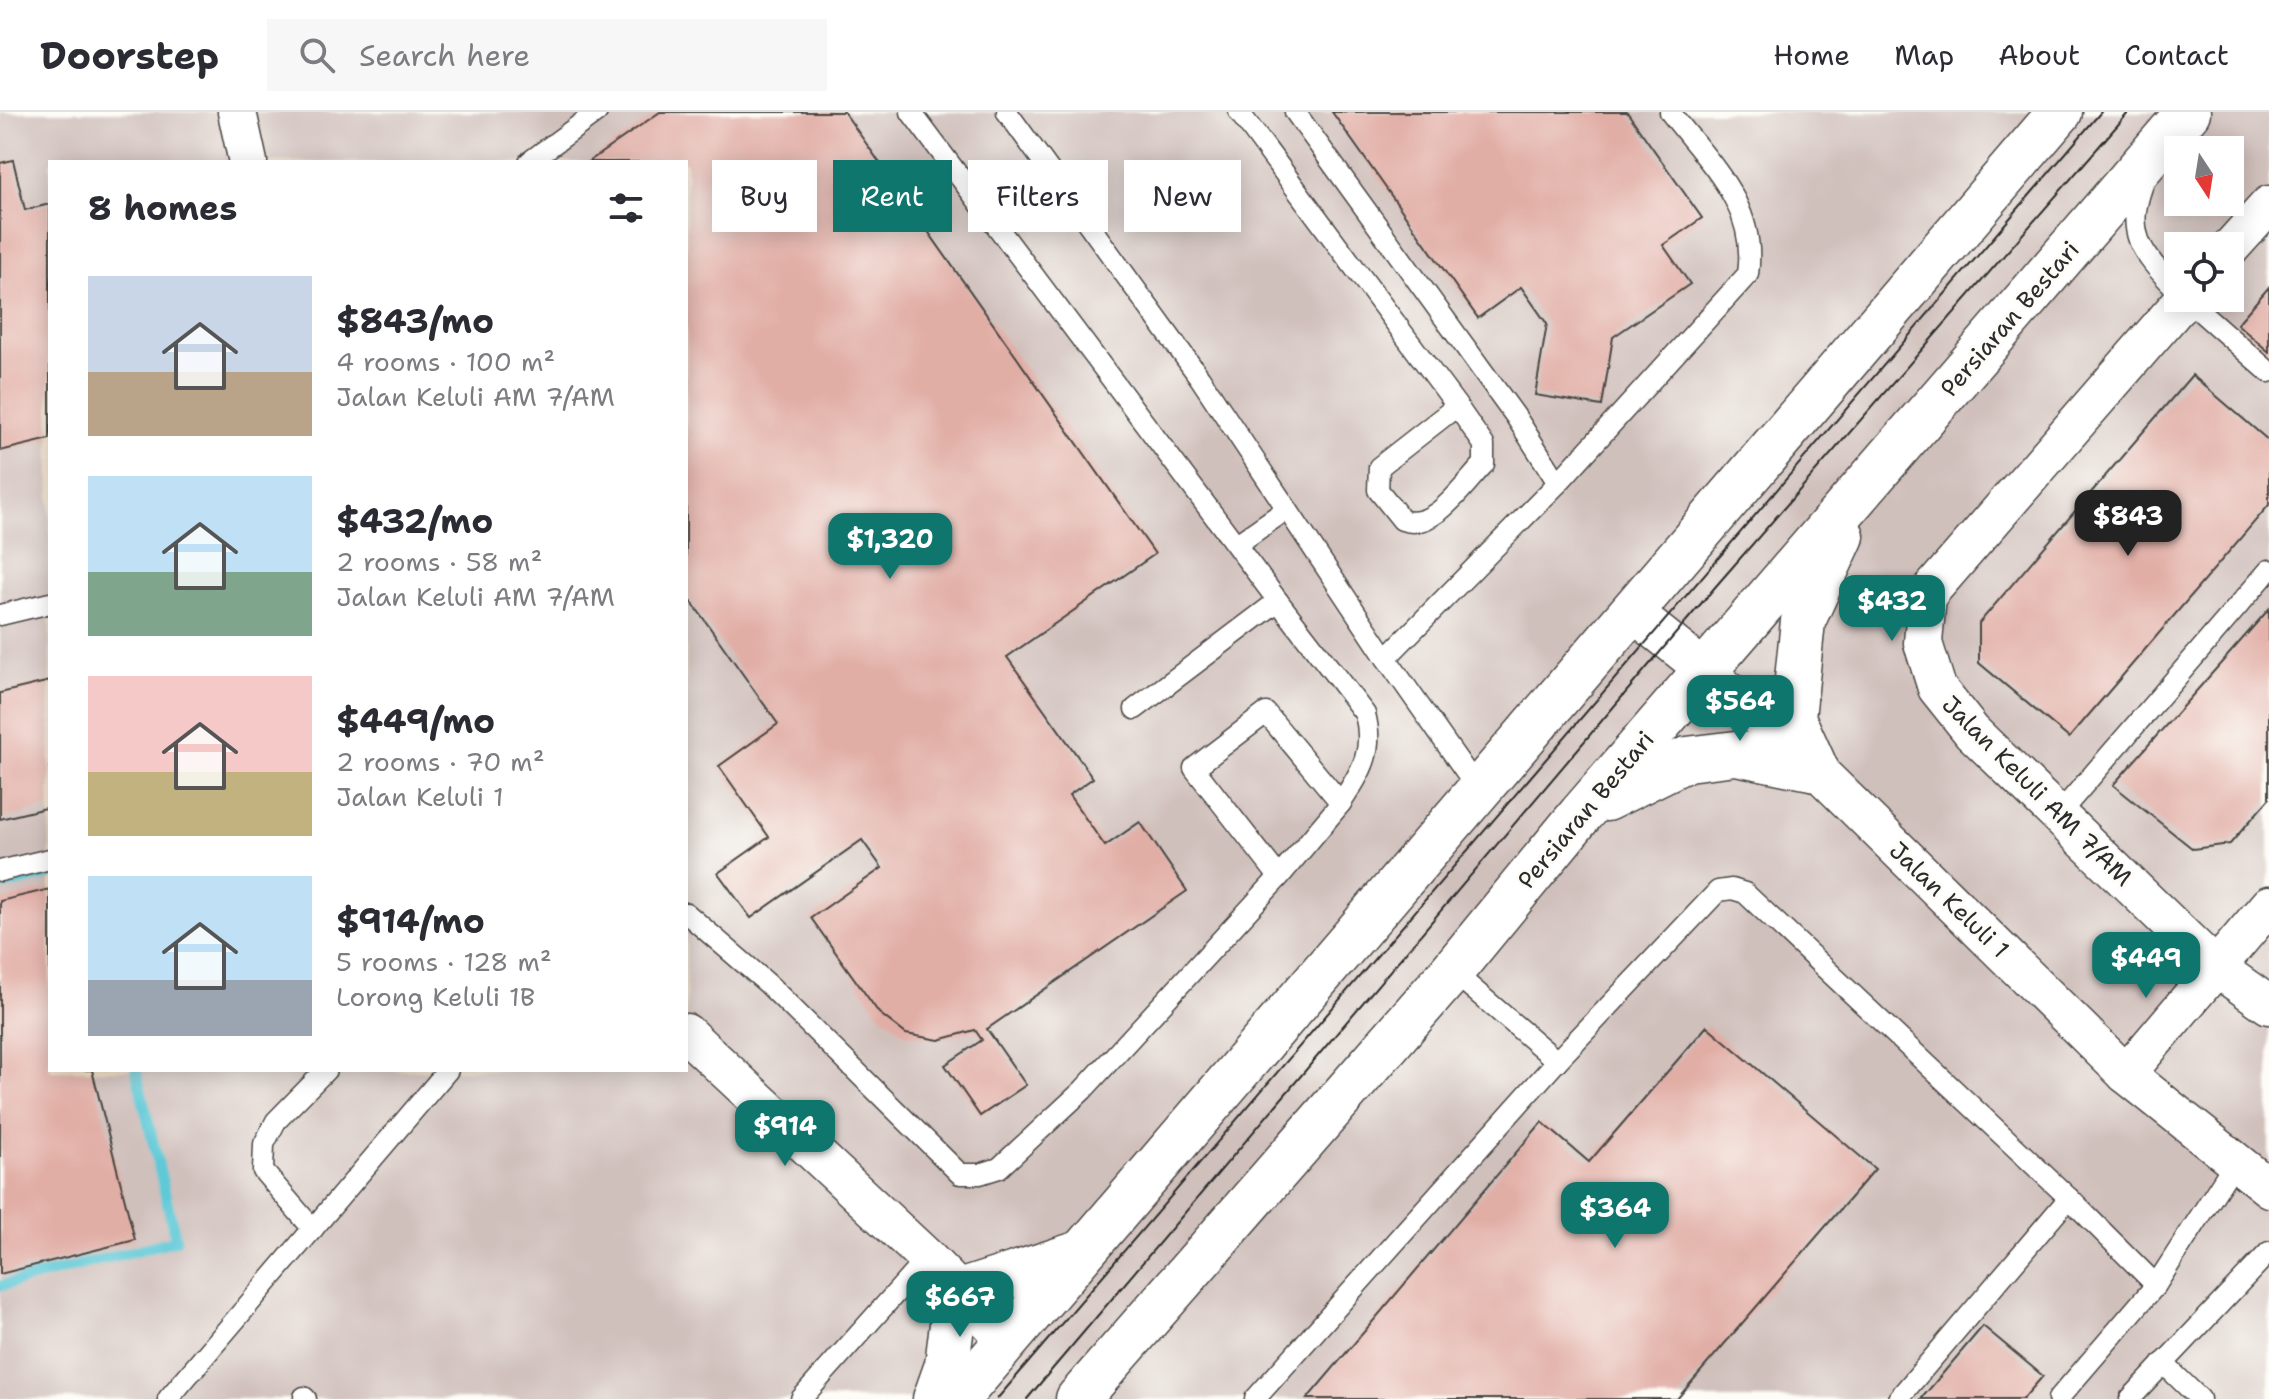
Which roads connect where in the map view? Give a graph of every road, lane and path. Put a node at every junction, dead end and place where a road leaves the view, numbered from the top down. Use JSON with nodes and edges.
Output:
{"nodes":[{"id":1,"x":237,"y":112,"type":"edge"},
{"id":2,"x":597,"y":112,"type":"edge"},
{"id":3,"x":911,"y":112,"type":"edge"},
{"id":4,"x":1007,"y":112,"type":"edge"},
{"id":5,"x":1239,"y":112,"type":"edge"},
{"id":6,"x":1295,"y":112,"type":"edge"},
{"id":7,"x":1670,"y":112,"type":"edge"},
{"id":8,"x":2188,"y":112,"type":"edge"},
{"id":9,"x":2049,"y":115,"type":"edge"},
{"id":10,"x":2158,"y":145,"type":"junction"},
{"id":11,"x":248,"y":160,"type":"edge"},
{"id":12,"x":532,"y":160,"type":"edge"},
{"id":13,"x":2269,"y":205,"type":"edge"},
{"id":14,"x":2244,"y":233,"type":"edge"},
{"id":15,"x":2164,"y":276,"type":"edge"},
{"id":16,"x":2173,"y":312,"type":"edge"},
{"id":17,"x":2201,"y":312,"type":"edge"},
{"id":18,"x":2269,"y":372,"type":"edge"},
{"id":19,"x":1457,"y":406,"type":"junction"},
{"id":20,"x":1558,"y":483,"type":"junction"},
{"id":21,"x":1863,"y":490,"type":"junction"},
{"id":22,"x":1287,"y":509,"type":"junction"},
{"id":23,"x":1237,"y":544,"type":"junction"},
{"id":24,"x":2269,"y":570,"type":"edge"},
{"id":25,"x":1278,"y":601,"type":"junction"},
{"id":26,"x":48,"y":603,"type":"edge"},
{"id":27,"x":1631,"y":611,"type":"junction"},
{"id":28,"x":0,"y":615,"type":"edge"},
{"id":29,"x":1386,"y":658,"type":"junction"},
{"id":30,"x":1705,"y":670,"type":"junction"},
{"id":31,"x":1135,"y":709,"type":"dead end"},
{"id":32,"x":1816,"y":769,"type":"junction"},
{"id":33,"x":1478,"y":789,"type":"junction"},
{"id":34,"x":1341,"y":803,"type":"junction"},
{"id":35,"x":1581,"y":814,"type":"junction"},
{"id":36,"x":2058,"y":815,"type":"junction"},
{"id":37,"x":48,"y":859,"type":"edge"},
{"id":38,"x":0,"y":871,"type":"edge"},
{"id":39,"x":1279,"y":877,"type":"junction"},
{"id":40,"x":2269,"y":905,"type":"edge"},
{"id":41,"x":688,"y":915,"type":"edge"},
{"id":42,"x":2214,"y":966,"type":"junction"},
{"id":43,"x":1452,"y":971,"type":"junction"},
{"id":44,"x":2269,"y":1005,"type":"edge"},
{"id":45,"x":688,"y":1035,"type":"edge"},
{"id":46,"x":1557,"y":1061,"type":"junction"},
{"id":47,"x":322,"y":1072,"type":"edge"},
{"id":48,"x":446,"y":1072,"type":"edge"},
{"id":49,"x":2126,"y":1074,"type":"junction"},
{"id":50,"x":2235,"y":1162,"type":"junction"},
{"id":51,"x":2269,"y":1188,"type":"edge"},
{"id":52,"x":2069,"y":1198,"type":"junction"},
{"id":53,"x":313,"y":1229,"type":"junction"},
{"id":54,"x":2269,"y":1252,"type":"edge"},
{"id":55,"x":1080,"y":1253,"type":"junction"},
{"id":56,"x":927,"y":1258,"type":"junction"},
{"id":57,"x":2156,"y":1285,"type":"junction"},
{"id":58,"x":956,"y":1293,"type":"junction"},
{"id":59,"x":1007,"y":1340,"type":"junction"},
{"id":60,"x":2163,"y":1363,"type":"junction"},
{"id":61,"x":168,"y":1399,"type":"edge"},
{"id":62,"x":801,"y":1399,"type":"edge"},
{"id":63,"x":935,"y":1399,"type":"edge"},
{"id":64,"x":957,"y":1399,"type":"edge"},
{"id":65,"x":1078,"y":1399,"type":"edge"},
{"id":66,"x":1255,"y":1399,"type":"edge"},
{"id":67,"x":1898,"y":1399,"type":"edge"},
{"id":68,"x":2058,"y":1399,"type":"edge"},
{"id":69,"x":2130,"y":1399,"type":"edge"},
{"id":70,"x":2200,"y":1399,"type":"edge"}],
"edges":[{"from":1,"to":11,"type":"street"},
{"from":2,"to":12,"type":"lane"},
{"from":3,"to":23,"type":"lane"},
{"from":4,"to":22,"type":"lane"},
{"from":5,"to":19,"type":"lane"},
{"from":6,"to":20,"type":"lane"},
{"from":7,"to":20,"type":"lane"},
{"from":8,"to":10,"type":"main road","name":"Persiaran Bestari"},
{"from":9,"to":27,"type":"main road"},
{"from":10,"to":15,"type":"lane"},
{"from":10,"to":21,"type":"main road","name":"Persiaran Bestari"},
{"from":13,"to":14,"type":"street"},
{"from":16,"to":36,"type":"street","name":"Jalan Keluli AM 7/AM"},
{"from":17,"to":18,"type":"lane"},
{"from":19,"to":19,"type":"lane"},
{"from":20,"to":29,"type":"lane"},
{"from":21,"to":30,"type":"main road","name":"Persiaran Bestari"},
{"from":21,"to":32,"type":"main road"},
{"from":22,"to":23,"type":"lane"},
{"from":22,"to":29,"type":"lane"},
{"from":23,"to":25,"type":"lane"},
{"from":24,"to":36,"type":"lane"},
{"from":25,"to":31,"type":"lane"},
{"from":25,"to":34,"type":"lane"},
{"from":26,"to":28,"type":"lane"},
{"from":27,"to":30,"type":"street","name":"Jalan Keluli 1"},
{"from":27,"to":33,"type":"main road"},
{"from":29,"to":33,"type":"lane"},
{"from":30,"to":32,"type":"street","name":"Jalan Keluli 1"},
{"from":30,"to":35,"type":"main road","name":"Persiaran Bestari"},
{"from":32,"to":35,"type":"main road"},
{"from":32,"to":49,"type":"street","name":"Jalan Keluli 1"},
{"from":33,"to":55,"type":"main road"},
{"from":34,"to":39,"type":"lane"},
{"from":34,"to":39,"type":"lane"},
{"from":35,"to":43,"type":"main road","name":"Persiaran Bestari"},
{"from":36,"to":42,"type":"street","name":"Jalan Keluli AM 7/AM"},
{"from":37,"to":38,"type":"lane"},
{"from":39,"to":41,"type":"lane"},
{"from":40,"to":42,"type":"street"},
{"from":42,"to":44,"type":"street","name":"Jalan Keluli AM 7/AM"},
{"from":42,"to":49,"type":"street"},
{"from":43,"to":46,"type":"lane"},
{"from":43,"to":65,"type":"main road","name":"Persiaran Bestari"},
{"from":45,"to":56,"type":"street"},
{"from":46,"to":52,"type":"lane"},
{"from":46,"to":66,"type":"lane"},
{"from":47,"to":53,"type":"lane"},
{"from":48,"to":53,"type":"lane"},
{"from":49,"to":50,"type":"street","name":"Jalan Keluli 1"},
{"from":50,"to":51,"type":"street","name":"Jalan Keluli 1"},
{"from":50,"to":57,"type":"lane"},
{"from":52,"to":57,"type":"lane"},
{"from":52,"to":67,"type":"lane"},
{"from":53,"to":61,"type":"lane"},
{"from":54,"to":60,"type":"lane"},
{"from":55,"to":58,"type":"main road"},
{"from":55,"to":59,"type":"main road"},
{"from":56,"to":58,"type":"street"},
{"from":56,"to":62,"type":"lane"},
{"from":57,"to":68,"type":"lane"},
{"from":58,"to":59,"type":"street"},
{"from":58,"to":63,"type":"main road"},
{"from":59,"to":64,"type":"main road"},
{"from":60,"to":69,"type":"lane"},
{"from":60,"to":70,"type":"lane"}]}
